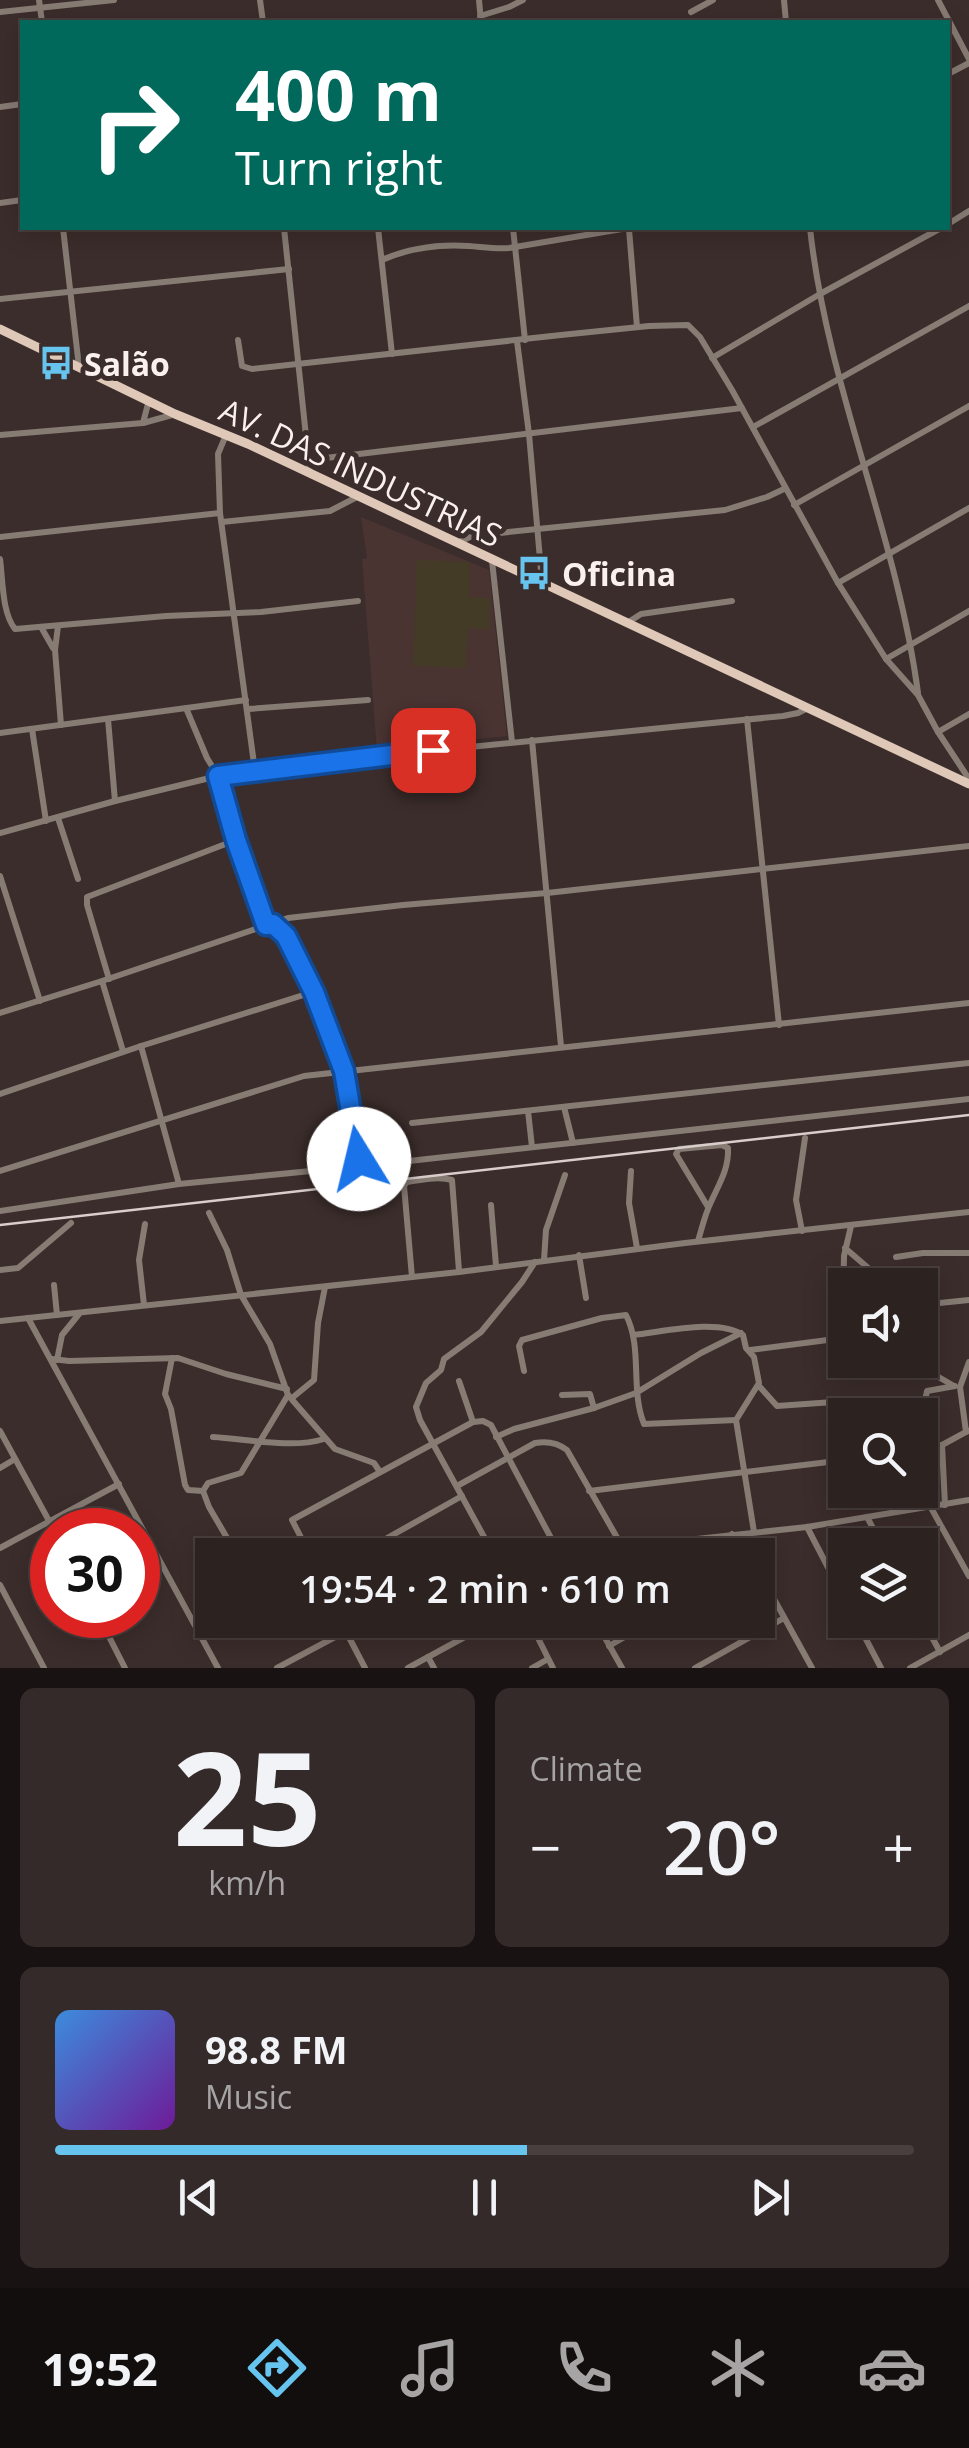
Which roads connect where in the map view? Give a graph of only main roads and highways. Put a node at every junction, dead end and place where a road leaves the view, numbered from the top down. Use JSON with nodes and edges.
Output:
{"nodes":[{"id":1,"x":2,"y":330,"type":"edge"},
{"id":2,"x":969,"y":782,"type":"edge"}],
"edges":[{"from":1,"to":2,"type":"main road","name":"AV. DAS INDUSTRIAS"}]}
